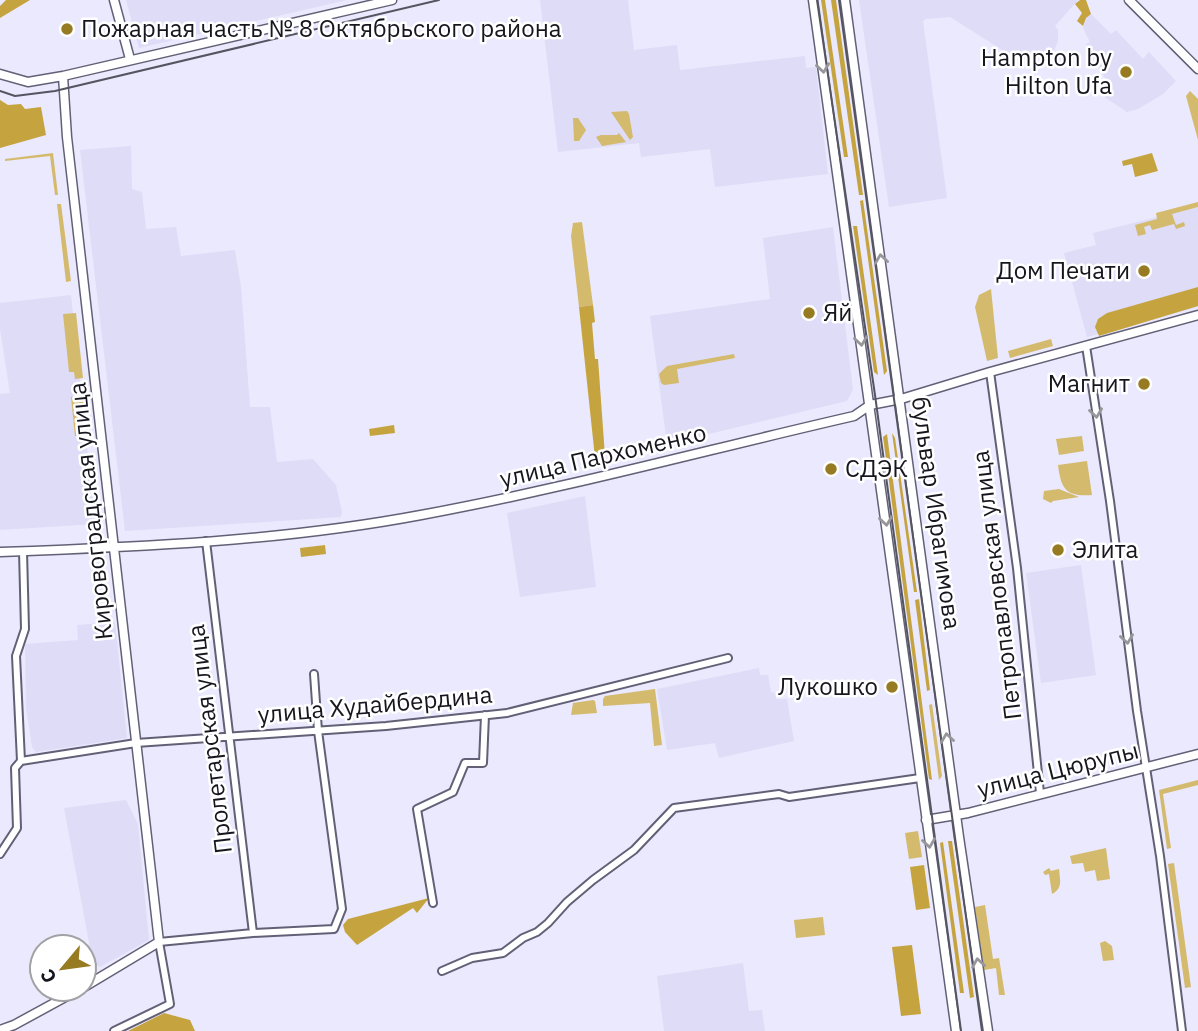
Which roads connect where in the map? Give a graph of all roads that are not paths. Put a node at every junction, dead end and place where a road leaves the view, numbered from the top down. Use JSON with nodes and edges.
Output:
{"nodes":[{"id":1,"x":114,"y":0,"type":"edge"},
{"id":2,"x":392,"y":0,"type":"edge"},
{"id":3,"x":813,"y":0,"type":"edge"},
{"id":4,"x":845,"y":0,"type":"edge"},
{"id":5,"x":1129,"y":0,"type":"edge"},
{"id":6,"x":130,"y":59,"type":"junction"},
{"id":7,"x":1198,"y":69,"type":"edge"},
{"id":8,"x":0,"y":74,"type":"edge"},
{"id":9,"x":63,"y":76,"type":"junction"},
{"id":10,"x":1198,"y":315,"type":"edge"},
{"id":11,"x":1086,"y":346,"type":"junction"},
{"id":12,"x":990,"y":372,"type":"junction"},
{"id":13,"x":901,"y":399,"type":"junction"},
{"id":14,"x":870,"y":405,"type":"junction"},
{"id":15,"x":206,"y":541,"type":"junction"},
{"id":16,"x":115,"y":546,"type":"junction"},
{"id":17,"x":23,"y":551,"type":"junction"},
{"id":18,"x":0,"y":552,"type":"edge"},
{"id":19,"x":728,"y":658,"type":"dead end"},
{"id":20,"x":314,"y":674,"type":"dead end"},
{"id":21,"x":485,"y":715,"type":"junction"},
{"id":22,"x":318,"y":731,"type":"junction"},
{"id":23,"x":230,"y":737,"type":"junction"},
{"id":24,"x":136,"y":743,"type":"junction"},
{"id":25,"x":1198,"y":754,"type":"edge"},
{"id":26,"x":21,"y":761,"type":"junction"},
{"id":27,"x":1146,"y":768,"type":"junction"},
{"id":28,"x":920,"y":778,"type":"junction"},
{"id":29,"x":1040,"y":793,"type":"junction"},
{"id":30,"x":956,"y":815,"type":"junction"},
{"id":31,"x":926,"y":820,"type":"junction"},
{"id":32,"x":0,"y":854,"type":"edge"},
{"id":33,"x":433,"y":903,"type":"dead end"},
{"id":34,"x":253,"y":933,"type":"junction"},
{"id":35,"x":159,"y":942,"type":"junction"},
{"id":36,"x":442,"y":971,"type":"dead end"},
{"id":37,"x":98,"y":978,"type":"edge"},
{"id":38,"x":54,"y":1003,"type":"edge"},
{"id":39,"x":0,"y":1030,"type":"edge"},
{"id":40,"x":114,"y":1031,"type":"edge"},
{"id":41,"x":956,"y":1031,"type":"edge"},
{"id":42,"x":988,"y":1031,"type":"edge"},
{"id":43,"x":1182,"y":1031,"type":"edge"}],
"edges":[{"from":1,"to":6,"type":"main road"},
{"from":2,"to":6,"type":"main road"},
{"from":3,"to":14,"type":"main road","name":"бульвар Ибрагимова","one_way":true},
{"from":13,"to":4,"type":"main road","name":"бульвар Ибрагимова","one_way":true},
{"from":5,"to":7,"type":"main road"},
{"from":6,"to":9,"type":"main road"},
{"from":8,"to":9,"type":"main road"},
{"from":9,"to":16,"type":"main road","name":"Кировоградская улица"},
{"from":10,"to":11,"type":"main road","name":"улица Пархоменко"},
{"from":11,"to":12,"type":"main road","name":"улица Пархоменко"},
{"from":11,"to":27,"type":"street","one_way":true},
{"from":12,"to":13,"type":"main road","name":"улица Пархоменко"},
{"from":12,"to":29,"type":"street","name":"Петропавловская улица"},
{"from":13,"to":14,"type":"main road","name":"улица Пархоменко"},
{"from":30,"to":13,"type":"main road","name":"бульвар Ибрагимова","one_way":true},
{"from":14,"to":15,"type":"main road","name":"улица Пархоменко"},
{"from":14,"to":28,"type":"main road","name":"бульвар Ибрагимова","one_way":true},
{"from":15,"to":16,"type":"main road","name":"улица Пархоменко"},
{"from":15,"to":23,"type":"street","name":"Пролетарская улица"},
{"from":16,"to":17,"type":"main road","name":"улица Пархоменко"},
{"from":16,"to":24,"type":"main road","name":"Кировоградская улица"},
{"from":17,"to":18,"type":"main road","name":"улица Пархоменко"},
{"from":17,"to":26,"type":"street"},
{"from":19,"to":21,"type":"street","name":"улица Худайбердина"},
{"from":20,"to":22,"type":"street"},
{"from":21,"to":22,"type":"street","name":"улица Худайбердина"},
{"from":21,"to":33,"type":"street"},
{"from":22,"to":23,"type":"street","name":"улица Худайбердина"},
{"from":22,"to":34,"type":"street"},
{"from":23,"to":24,"type":"street","name":"улица Худайбердина"},
{"from":23,"to":34,"type":"street","name":"Пролетарская улица"},
{"from":24,"to":26,"type":"street","name":"улица Худайбердина"},
{"from":24,"to":35,"type":"main road","name":"Кировоградская улица"},
{"from":25,"to":27,"type":"main road","name":"улица Цюрупы"},
{"from":26,"to":32,"type":"street"},
{"from":27,"to":29,"type":"main road","name":"улица Цюрупы"},
{"from":27,"to":43,"type":"street"},
{"from":28,"to":31,"type":"main road","name":"бульвар Ибрагимова"},
{"from":28,"to":36,"type":"street"},
{"from":29,"to":30,"type":"main road","name":"улица Цюрупы"},
{"from":30,"to":31,"type":"main road","name":"улица Цюрупы"},
{"from":42,"to":30,"type":"main road","name":"бульвар Ибрагимова","one_way":true},
{"from":31,"to":41,"type":"main road","name":"бульвар Ибрагимова","one_way":true},
{"from":34,"to":35,"type":"street"},
{"from":35,"to":37,"type":"main road"},
{"from":35,"to":40,"type":"street"},
{"from":38,"to":39,"type":"main road"}]}
